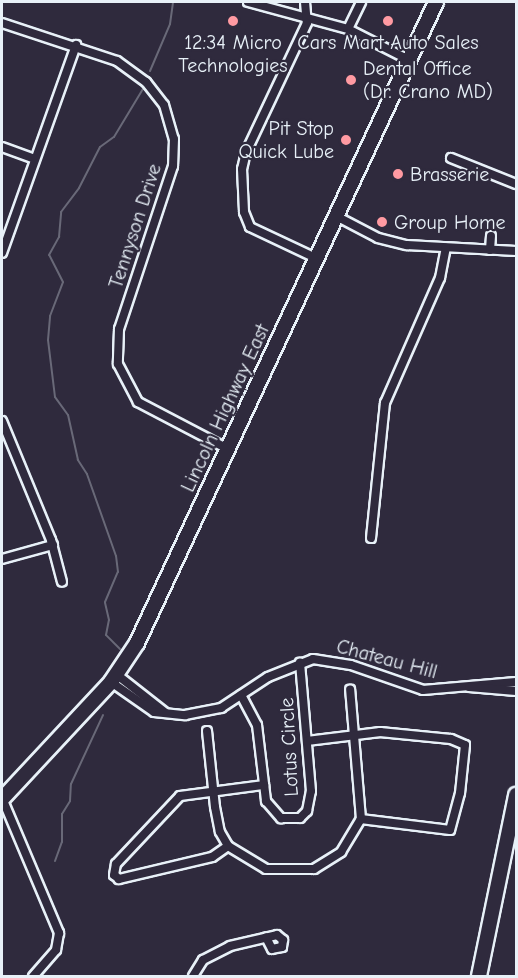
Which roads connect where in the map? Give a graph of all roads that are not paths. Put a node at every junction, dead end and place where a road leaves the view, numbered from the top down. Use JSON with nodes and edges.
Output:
{"nodes":[{"id":1,"x":248,"y":2,"type":"edge"},
{"id":2,"x":305,"y":2,"type":"edge"},
{"id":3,"x":361,"y":2,"type":"edge"},
{"id":4,"x":436,"y":2,"type":"edge"},
{"id":5,"x":309,"y":18,"type":"junction"},
{"id":6,"x":2,"y":22,"type":"edge"},
{"id":7,"x":348,"y":29,"type":"junction"},
{"id":8,"x":76,"y":45,"type":"junction"},
{"id":9,"x":409,"y":60,"type":"junction"},
{"id":10,"x":2,"y":147,"type":"edge"},
{"id":11,"x":451,"y":158,"type":"dead end"},
{"id":12,"x":35,"y":159,"type":"junction"},
{"id":13,"x":516,"y":184,"type":"edge"},
{"id":14,"x":336,"y":216,"type":"junction"},
{"id":15,"x":491,"y":236,"type":"dead end"},
{"id":16,"x":446,"y":248,"type":"junction"},
{"id":17,"x":490,"y":249,"type":"junction"},
{"id":18,"x":516,"y":251,"type":"edge"},
{"id":19,"x":2,"y":253,"type":"edge"},
{"id":20,"x":316,"y":258,"type":"junction"},
{"id":21,"x":2,"y":421,"type":"edge"},
{"id":22,"x":228,"y":449,"type":"junction"},
{"id":23,"x":371,"y":538,"type":"dead end"},
{"id":24,"x":53,"y":545,"type":"junction"},
{"id":25,"x":2,"y":559,"type":"edge"},
{"id":26,"x":62,"y":582,"type":"dead end"},
{"id":27,"x":300,"y":662,"type":"junction"},
{"id":28,"x":113,"y":678,"type":"junction"},
{"id":29,"x":516,"y":682,"type":"edge"},
{"id":30,"x":469,"y":687,"type":"junction"},
{"id":31,"x":350,"y":689,"type":"dead end"},
{"id":32,"x":516,"y":691,"type":"edge"},
{"id":33,"x":241,"y":695,"type":"junction"},
{"id":34,"x":207,"y":731,"type":"dead end"},
{"id":35,"x":354,"y":736,"type":"junction"},
{"id":36,"x":307,"y":741,"type":"junction"},
{"id":37,"x":264,"y":785,"type":"junction"},
{"id":38,"x":213,"y":791,"type":"junction"},
{"id":39,"x":516,"y":795,"type":"edge"},
{"id":40,"x":2,"y":798,"type":"edge"},
{"id":41,"x":361,"y":819,"type":"junction"},
{"id":42,"x":228,"y":846,"type":"junction"},
{"id":43,"x":266,"y":937,"type":"dead end"},
{"id":44,"x":33,"y":976,"type":"edge"},
{"id":45,"x":193,"y":976,"type":"edge"},
{"id":46,"x":479,"y":976,"type":"edge"}],
"edges":[{"from":1,"to":5,"type":"street"},
{"from":2,"to":5,"type":"street"},
{"from":3,"to":7,"type":"street"},
{"from":4,"to":9,"type":"main road","name":"Lincoln Highway East"},
{"from":5,"to":7,"type":"street"},
{"from":5,"to":20,"type":"street"},
{"from":6,"to":8,"type":"street","name":"Tennyson Drive"},
{"from":7,"to":9,"type":"street"},
{"from":8,"to":12,"type":"street"},
{"from":8,"to":22,"type":"street","name":"Tennyson Drive"},
{"from":9,"to":14,"type":"main road","name":"Lincoln Highway East"},
{"from":10,"to":12,"type":"street"},
{"from":11,"to":13,"type":"street"},
{"from":12,"to":19,"type":"street"},
{"from":14,"to":16,"type":"street"},
{"from":14,"to":20,"type":"main road","name":"Lincoln Highway East"},
{"from":15,"to":17,"type":"street"},
{"from":16,"to":17,"type":"street"},
{"from":16,"to":23,"type":"street"},
{"from":17,"to":18,"type":"street"},
{"from":20,"to":22,"type":"main road","name":"Lincoln Highway East"},
{"from":21,"to":24,"type":"street"},
{"from":22,"to":28,"type":"main road","name":"Lincoln Highway East"},
{"from":24,"to":25,"type":"street"},
{"from":24,"to":26,"type":"street"},
{"from":27,"to":30,"type":"street","name":"Chateau Hill"},
{"from":27,"to":33,"type":"street","name":"Chateau Hill"},
{"from":27,"to":36,"type":"street","name":"Lotus Circle"},
{"from":28,"to":33,"type":"street","name":"Chateau Hill"},
{"from":28,"to":40,"type":"main road","name":"Lincoln Highway East"},
{"from":29,"to":30,"type":"street","name":"Chateau Hill"},
{"from":30,"to":32,"type":"street","name":"Chateau Hill"},
{"from":31,"to":35,"type":"street"},
{"from":33,"to":37,"type":"street","name":"Lotus Circle"},
{"from":34,"to":38,"type":"street"},
{"from":35,"to":36,"type":"street"},
{"from":35,"to":41,"type":"street"},
{"from":35,"to":41,"type":"street"},
{"from":36,"to":37,"type":"street","name":"Lotus Circle"},
{"from":37,"to":38,"type":"street"},
{"from":38,"to":42,"type":"street"},
{"from":38,"to":42,"type":"street"},
{"from":39,"to":46,"type":"main road"},
{"from":40,"to":44,"type":"street"},
{"from":41,"to":42,"type":"street"},
{"from":43,"to":45,"type":"street"}]}
